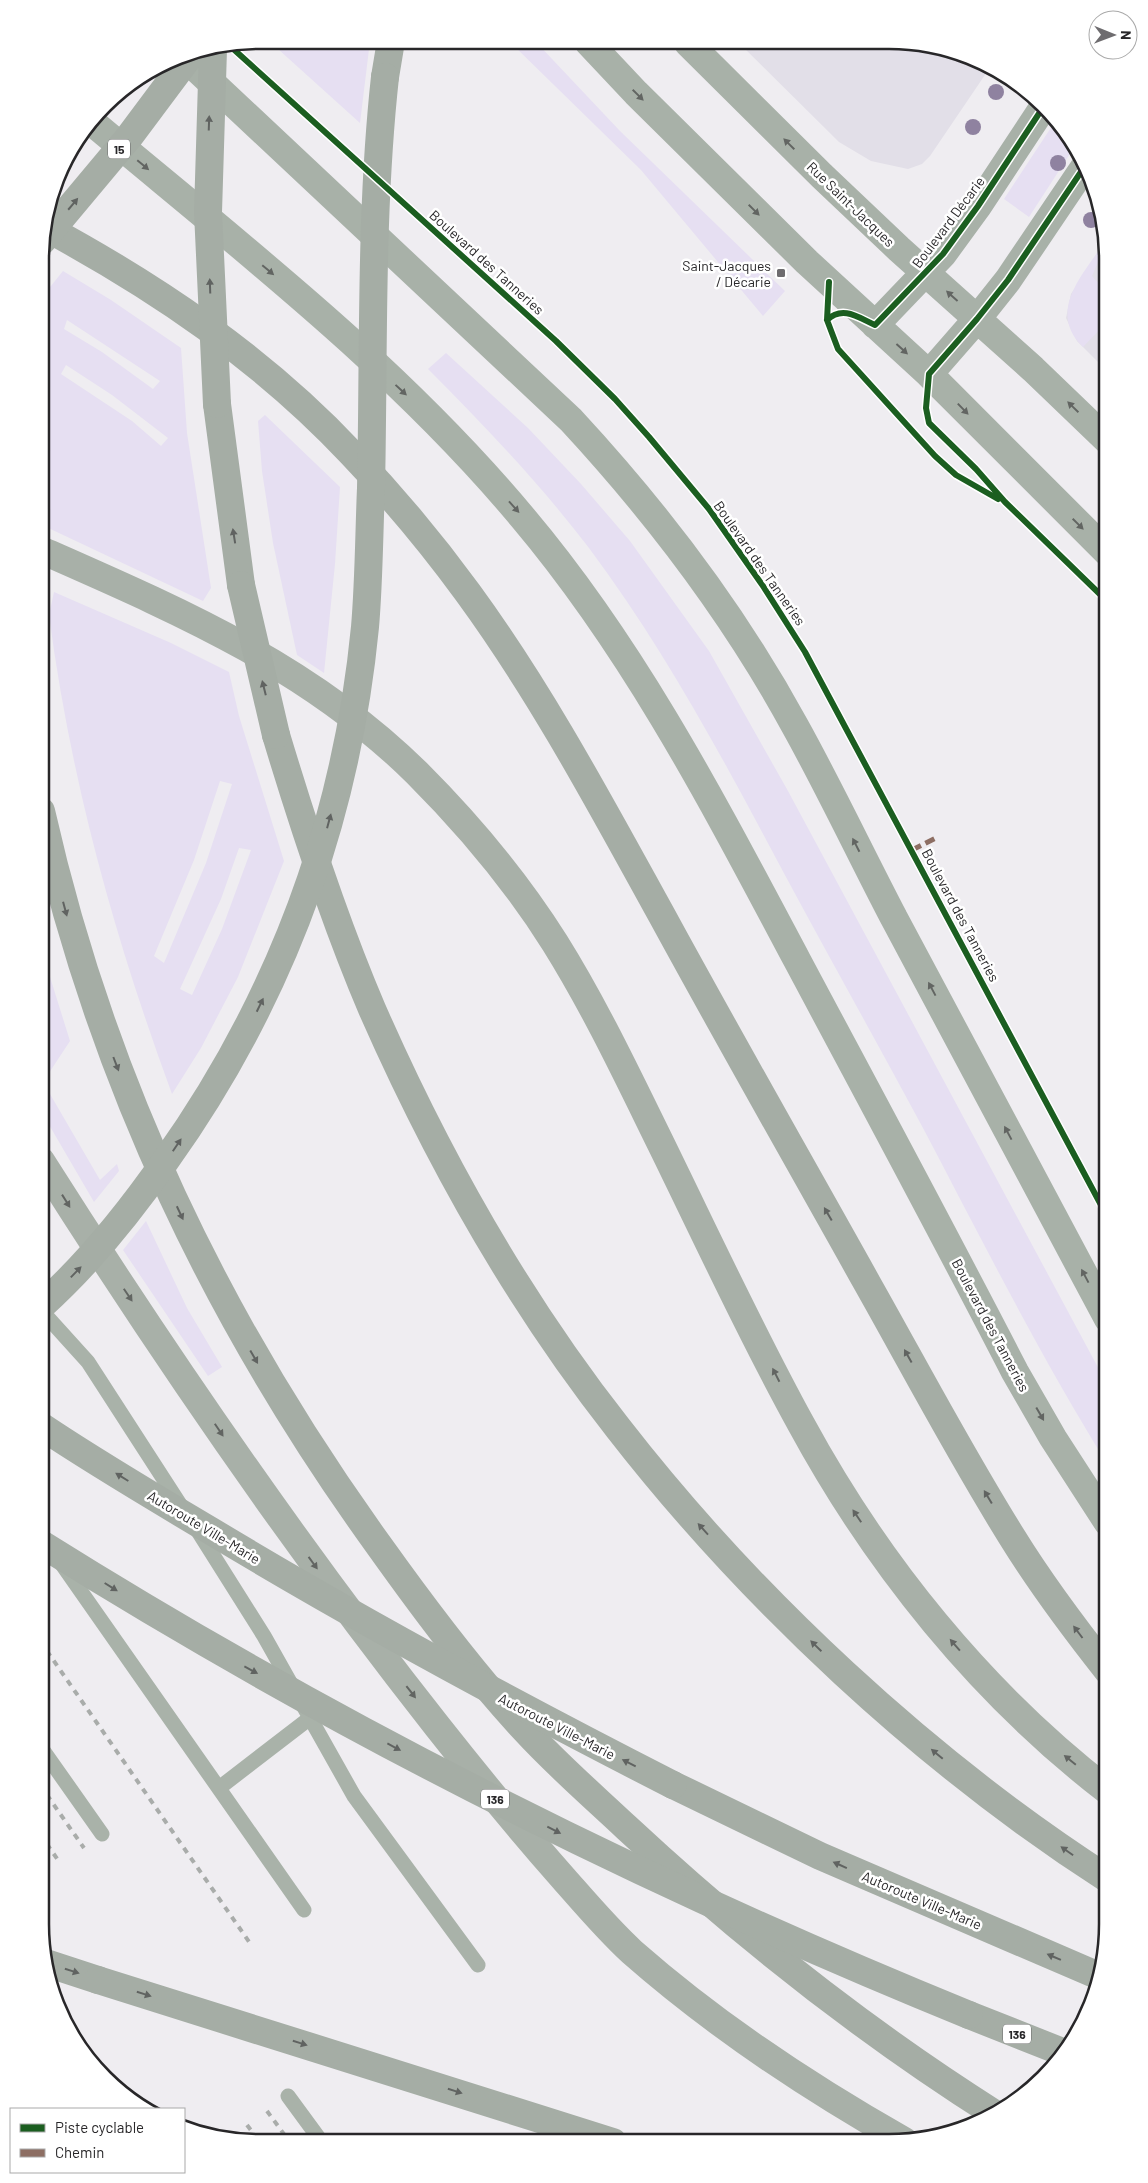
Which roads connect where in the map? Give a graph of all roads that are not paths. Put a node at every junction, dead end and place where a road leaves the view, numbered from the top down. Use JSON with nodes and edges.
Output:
{"nodes":[{"id":1,"x":390,"y":49,"type":"edge"},
{"id":2,"x":595,"y":49,"type":"edge"},
{"id":3,"x":694,"y":49,"type":"edge"},
{"id":4,"x":213,"y":54,"type":"edge"},
{"id":5,"x":188,"y":61,"type":"edge"},
{"id":6,"x":185,"y":62,"type":"edge"},
{"id":7,"x":1040,"y":112,"type":"edge"},
{"id":8,"x":96,"y":126,"type":"edge"},
{"id":9,"x":1081,"y":173,"type":"edge"},
{"id":10,"x":51,"y":230,"type":"edge"},
{"id":11,"x":51,"y":230,"type":"edge"},
{"id":12,"x":926,"y":274,"type":"junction"},
{"id":13,"x":978,"y":319,"type":"junction"},
{"id":14,"x":876,"y":325,"type":"junction"},
{"id":15,"x":929,"y":374,"type":"junction"},
{"id":16,"x":1099,"y":432,"type":"edge"},
{"id":17,"x":1099,"y":544,"type":"edge"},
{"id":18,"x":49,"y":553,"type":"edge"},
{"id":19,"x":49,"y":844,"type":"edge"},
{"id":20,"x":49,"y":1174,"type":"edge"},
{"id":21,"x":49,"y":1298,"type":"edge"},
{"id":22,"x":1099,"y":1302,"type":"edge"},
{"id":23,"x":49,"y":1319,"type":"edge"},
{"id":24,"x":49,"y":1432,"type":"edge"},
{"id":25,"x":1099,"y":1510,"type":"edge"},
{"id":26,"x":49,"y":1547,"type":"edge"},
{"id":27,"x":49,"y":1549,"type":"edge"},
{"id":28,"x":1099,"y":1659,"type":"edge"},
{"id":29,"x":310,"y":1718,"type":"junction"},
{"id":30,"x":49,"y":1759,"type":"edge"},
{"id":31,"x":1099,"y":1784,"type":"edge"},
{"id":32,"x":219,"y":1788,"type":"junction"},
{"id":33,"x":102,"y":1834,"type":"dead end"},
{"id":34,"x":1099,"y":1872,"type":"edge"},
{"id":35,"x":304,"y":1910,"type":"dead end"},
{"id":36,"x":53,"y":1965,"type":"edge"},
{"id":37,"x":478,"y":1965,"type":"dead end"},
{"id":38,"x":1093,"y":1973,"type":"edge"},
{"id":39,"x":1058,"y":2050,"type":"edge"},
{"id":40,"x":288,"y":2096,"type":"dead end"},
{"id":41,"x":988,"y":2110,"type":"edge"},
{"id":42,"x":316,"y":2134,"type":"edge"},
{"id":43,"x":588,"y":2134,"type":"edge"},
{"id":44,"x":893,"y":2134,"type":"edge"}],
"edges":[{"from":21,"to":1,"type":"highway","one_way":true,"bridge":true},
{"from":2,"to":14,"type":"main road","one_way":true},
{"from":12,"to":3,"type":"main road","name":"Rue Saint-Jacques","one_way":true},
{"from":34,"to":4,"type":"highway","one_way":true,"bridge":true},
{"from":22,"to":5,"type":"main road","one_way":true},
{"from":10,"to":6,"type":"highway","number":"15","one_way":true,"bridge":true},
{"from":7,"to":12,"type":"main road","name":"Boulevard Décarie"},
{"from":8,"to":25,"type":"main road","name":"Boulevard des Tanneries","one_way":true},
{"from":9,"to":13,"type":"main road"},
{"from":28,"to":11,"type":"highway","one_way":true},
{"from":13,"to":12,"type":"main road","name":"Rue Saint-Jacques","one_way":true},
{"from":12,"to":14,"type":"main road","name":"Boulevard Décarie"},
{"from":13,"to":15,"type":"main road"},
{"from":16,"to":13,"type":"main road","name":"Rue Saint-Jacques","one_way":true},
{"from":14,"to":15,"type":"main road","one_way":true},
{"from":15,"to":17,"type":"main road","one_way":true},
{"from":31,"to":18,"type":"highway","one_way":true},
{"from":19,"to":41,"type":"highway","one_way":true},
{"from":20,"to":44,"type":"highway","one_way":true},
{"from":23,"to":29,"type":"lane"},
{"from":38,"to":24,"type":"highway","name":"Autoroute Ville-Marie","one_way":true,"bridge":true},
{"from":26,"to":32,"type":"lane"},
{"from":27,"to":39,"type":"highway","number":"136","one_way":true,"bridge":true},
{"from":29,"to":32,"type":"lane"},
{"from":29,"to":37,"type":"lane"},
{"from":30,"to":33,"type":"lane"},
{"from":32,"to":35,"type":"lane"},
{"from":36,"to":43,"type":"highway","one_way":true,"bridge":true},
{"from":40,"to":42,"type":"lane"}]}
